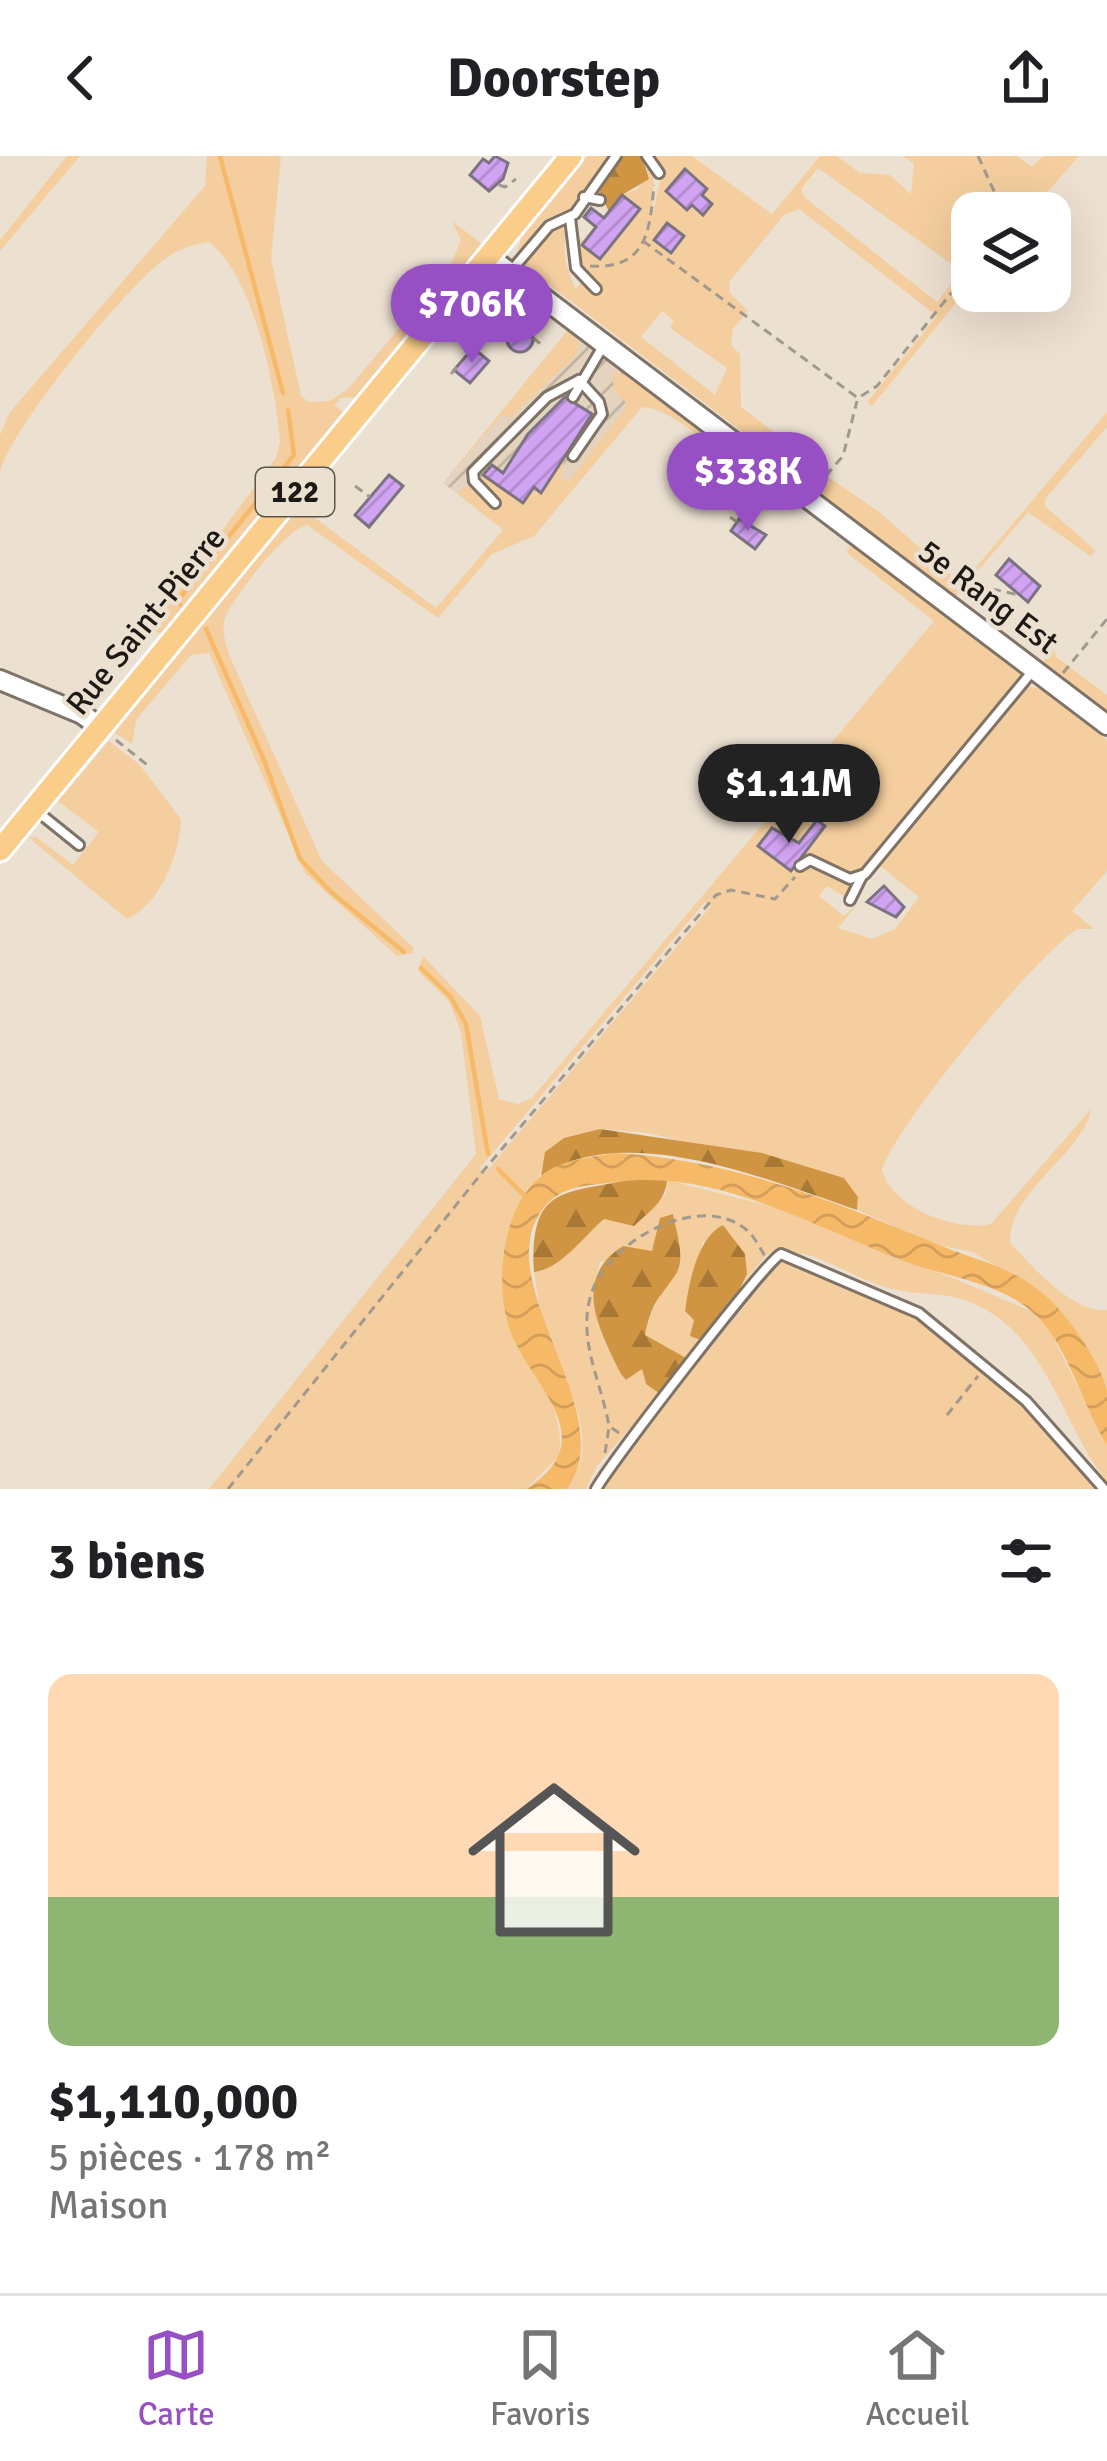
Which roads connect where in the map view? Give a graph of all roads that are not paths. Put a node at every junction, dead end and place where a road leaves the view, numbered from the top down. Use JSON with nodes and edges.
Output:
{"nodes":[{"id":1,"x":571,"y":156,"type":"edge"},
{"id":2,"x":616,"y":156,"type":"edge"},
{"id":3,"x":647,"y":156,"type":"edge"},
{"id":4,"x":659,"y":172,"type":"road end"},
{"id":5,"x":584,"y":197,"type":"junction"},
{"id":6,"x":600,"y":200,"type":"dead end"},
{"id":7,"x":570,"y":218,"type":"junction"},
{"id":8,"x":488,"y":256,"type":"junction"},
{"id":9,"x":510,"y":272,"type":"junction"},
{"id":10,"x":596,"y":289,"type":"dead end"},
{"id":11,"x":605,"y":344,"type":"junction"},
{"id":12,"x":578,"y":380,"type":"junction"},
{"id":13,"x":573,"y":397,"type":"dead end"},
{"id":14,"x":573,"y":456,"type":"dead end"},
{"id":15,"x":495,"y":503,"type":"dead end"},
{"id":16,"x":1034,"y":670,"type":"junction"},
{"id":17,"x":0,"y":680,"type":"edge"},
{"id":18,"x":1107,"y":725,"type":"edge"},
{"id":19,"x":101,"y":728,"type":"junction"},
{"id":20,"x":34,"y":808,"type":"junction"},
{"id":21,"x":3,"y":840,"type":"edge"},
{"id":22,"x":79,"y":844,"type":"dead end"},
{"id":23,"x":800,"y":866,"type":"road end"},
{"id":24,"x":862,"y":876,"type":"junction"},
{"id":25,"x":850,"y":900,"type":"dead end"},
{"id":26,"x":596,"y":1489,"type":"edge"},
{"id":27,"x":1104,"y":1489,"type":"edge"}],
"edges":[{"from":1,"to":8,"type":"main road","name":"Rue Saint-Pierre","number":"122"},
{"from":2,"to":5,"type":"lane"},
{"from":3,"to":4,"type":"lane"},
{"from":5,"to":6,"type":"lane"},
{"from":5,"to":7,"type":"lane"},
{"from":7,"to":9,"type":"lane"},
{"from":7,"to":10,"type":"lane"},
{"from":8,"to":9,"type":"street","name":"5e Rang Est"},
{"from":8,"to":19,"type":"main road","name":"Rue Saint-Pierre","number":"122"},
{"from":9,"to":11,"type":"street","name":"5e Rang Est"},
{"from":11,"to":12,"type":"lane"},
{"from":11,"to":16,"type":"street","name":"5e Rang Est"},
{"from":12,"to":13,"type":"lane"},
{"from":12,"to":14,"type":"lane"},
{"from":12,"to":15,"type":"lane"},
{"from":16,"to":18,"type":"street","name":"5e Rang Est"},
{"from":16,"to":24,"type":"lane"},
{"from":17,"to":19,"type":"street"},
{"from":19,"to":20,"type":"main road","name":"Rue Saint-Pierre","number":"122"},
{"from":20,"to":21,"type":"main road","name":"Rue Saint-Pierre","number":"122"},
{"from":20,"to":22,"type":"lane"},
{"from":23,"to":24,"type":"lane"},
{"from":24,"to":25,"type":"lane"},
{"from":26,"to":27,"type":"lane"}]}
